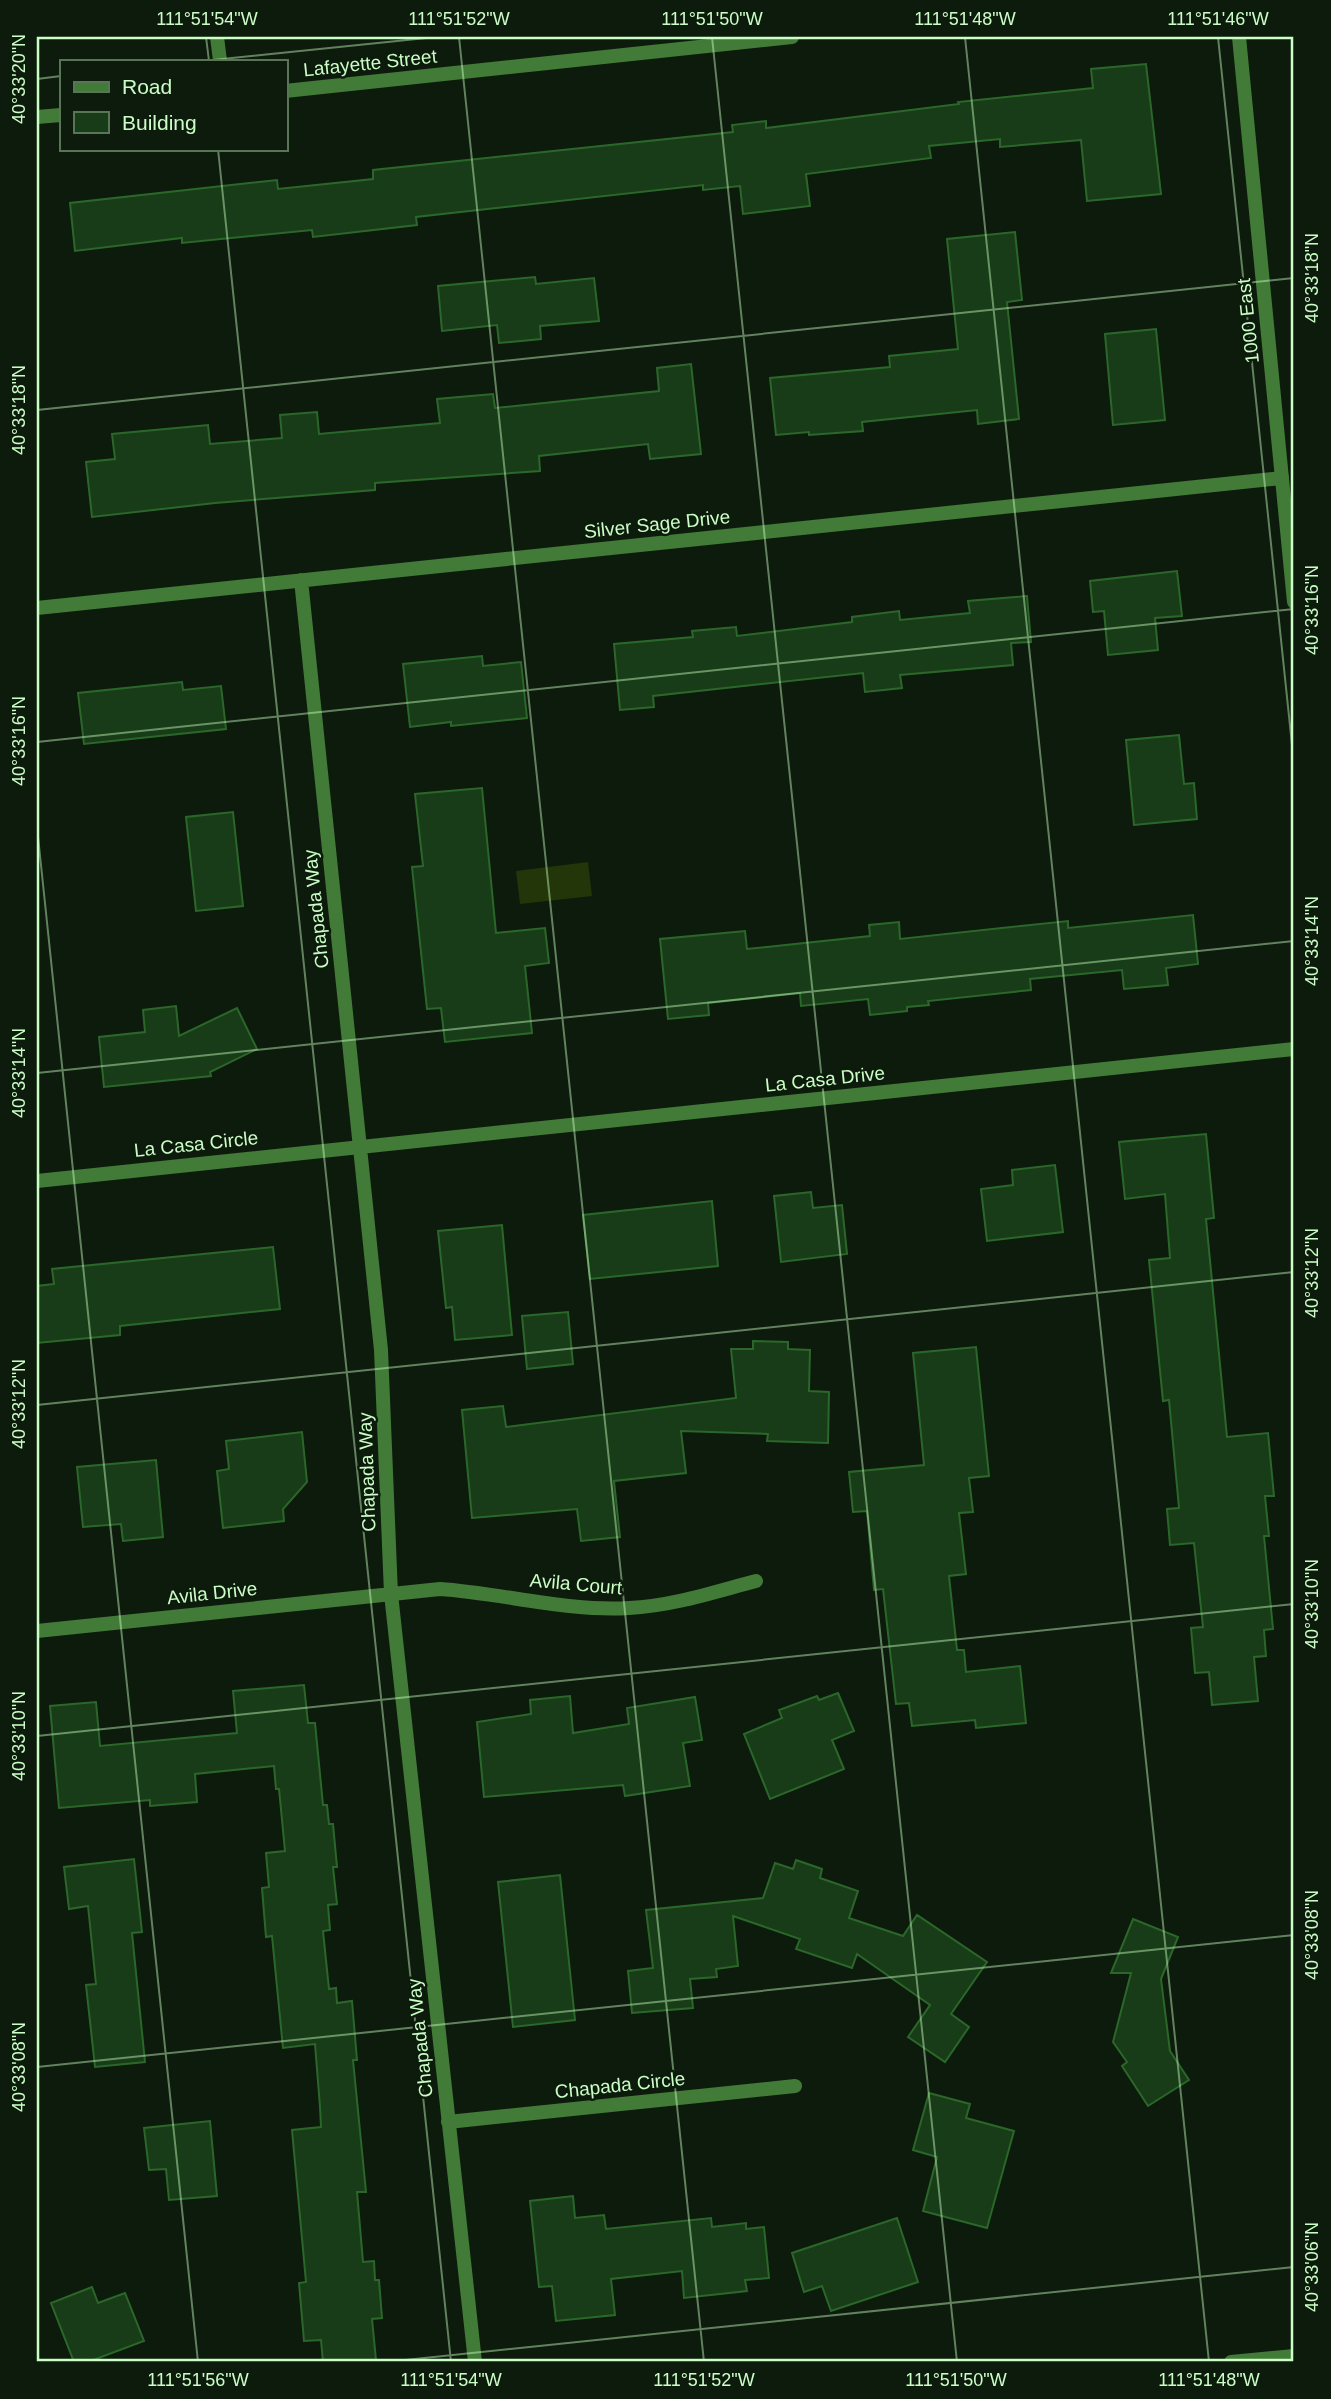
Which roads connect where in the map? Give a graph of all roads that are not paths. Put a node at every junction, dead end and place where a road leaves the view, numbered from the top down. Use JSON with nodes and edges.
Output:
{"nodes":[{"id":1,"x":217,"y":37,"type":"edge"},
{"id":2,"x":792,"y":37,"type":"edge"},
{"id":3,"x":1239,"y":37,"type":"edge"},
{"id":4,"x":669,"y":44,"type":"edge"},
{"id":5,"x":219,"y":60,"type":"edge"},
{"id":6,"x":287,"y":91,"type":"edge"},
{"id":7,"x":60,"y":115,"type":"edge"},
{"id":8,"x":37,"y":117,"type":"edge"},
{"id":9,"x":1282,"y":478,"type":"junction"},
{"id":10,"x":301,"y":580,"type":"junction"},
{"id":11,"x":1294,"y":602,"type":"edge"},
{"id":12,"x":37,"y":608,"type":"edge"},
{"id":13,"x":1294,"y":1049,"type":"edge"},
{"id":14,"x":360,"y":1146,"type":"junction"},
{"id":15,"x":37,"y":1181,"type":"edge"},
{"id":16,"x":756,"y":1581,"type":"dead end"},
{"id":17,"x":391,"y":1594,"type":"junction"},
{"id":18,"x":37,"y":1631,"type":"edge"},
{"id":19,"x":795,"y":2086,"type":"dead end"},
{"id":20,"x":448,"y":2122,"type":"junction"},
{"id":21,"x":1294,"y":2356,"type":"edge"},
{"id":22,"x":475,"y":2362,"type":"edge"},
{"id":23,"x":1231,"y":2362,"type":"edge"}],
"edges":[{"from":1,"to":5,"type":"street"},
{"from":2,"to":4,"type":"street","name":"Lafayette Street"},
{"from":3,"to":9,"type":"street","name":"1000 East"},
{"from":4,"to":6,"type":"street","name":"Lafayette Street"},
{"from":7,"to":8,"type":"street"},
{"from":9,"to":10,"type":"street","name":"Silver Sage Drive"},
{"from":9,"to":11,"type":"street","name":"1000 East"},
{"from":10,"to":12,"type":"street","name":"Silver Sage Drive"},
{"from":10,"to":14,"type":"street","name":"Chapada Way"},
{"from":13,"to":14,"type":"street","name":"La Casa Drive"},
{"from":14,"to":15,"type":"street","name":"La Casa Circle"},
{"from":14,"to":17,"type":"street","name":"Chapada Way"},
{"from":16,"to":17,"type":"street","name":"Avila Court"},
{"from":17,"to":18,"type":"street","name":"Avila Drive"},
{"from":17,"to":20,"type":"street","name":"Chapada Way"},
{"from":19,"to":20,"type":"street","name":"Chapada Circle"},
{"from":20,"to":22,"type":"street","name":"Chapada Way"},
{"from":21,"to":23,"type":"street"}]}
